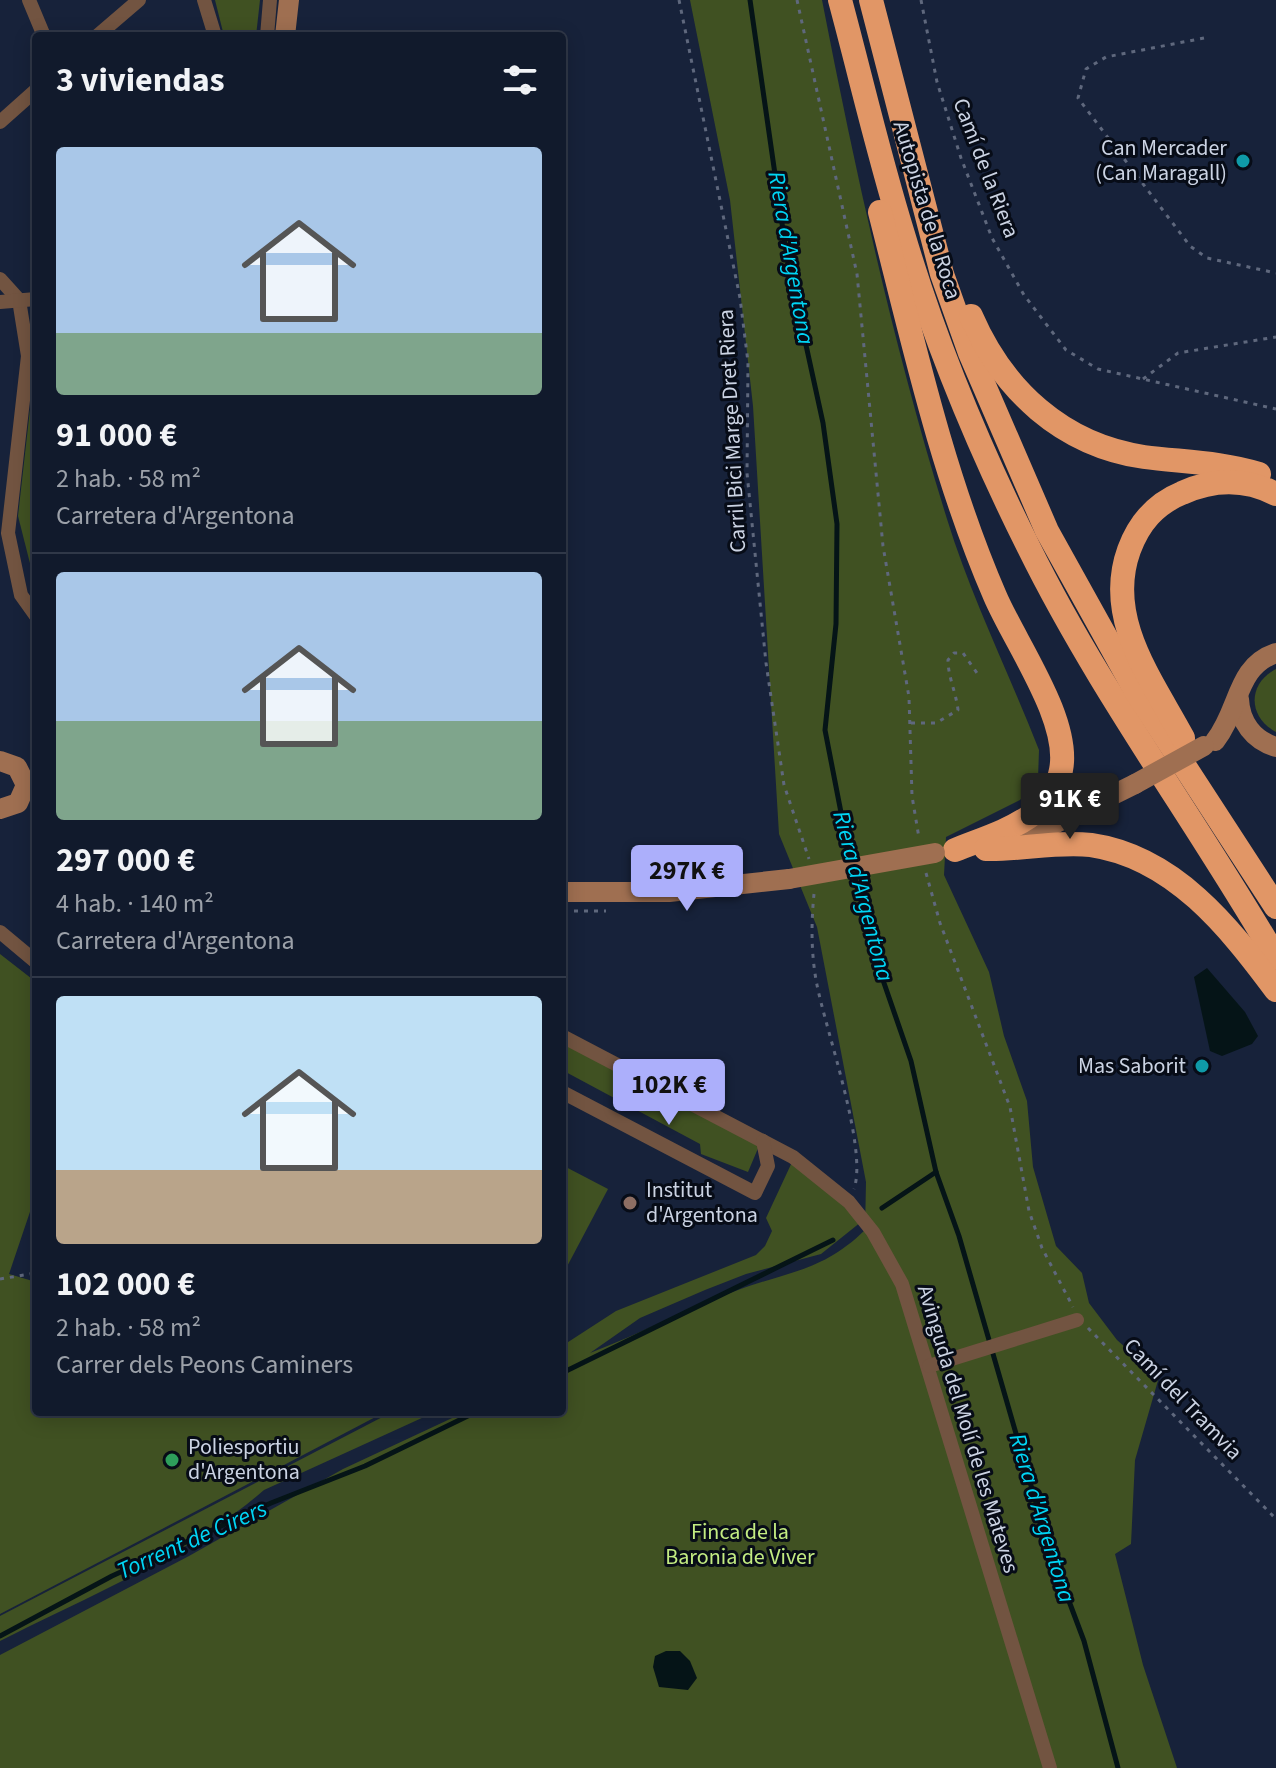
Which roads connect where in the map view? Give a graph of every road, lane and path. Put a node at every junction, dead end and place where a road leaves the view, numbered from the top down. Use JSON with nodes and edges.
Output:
{"nodes":[{"id":1,"x":29,"y":0,"type":"edge"},
{"id":2,"x":139,"y":0,"type":"edge"},
{"id":3,"x":204,"y":0,"type":"edge"},
{"id":4,"x":270,"y":0,"type":"edge"},
{"id":5,"x":289,"y":0,"type":"edge"},
{"id":6,"x":679,"y":0,"type":"edge"},
{"id":7,"x":797,"y":0,"type":"edge"},
{"id":8,"x":839,"y":0,"type":"edge"},
{"id":9,"x":871,"y":0,"type":"edge"},
{"id":10,"x":921,"y":0,"type":"edge"},
{"id":11,"x":42,"y":32,"type":"edge"},
{"id":12,"x":102,"y":32,"type":"edge"},
{"id":13,"x":214,"y":32,"type":"edge"},
{"id":14,"x":267,"y":32,"type":"edge"},
{"id":15,"x":285,"y":32,"type":"edge"},
{"id":16,"x":1204,"y":38,"type":"dead end"},
{"id":17,"x":32,"y":94,"type":"edge"},
{"id":18,"x":0,"y":122,"type":"edge"},
{"id":19,"x":1276,"y":273,"type":"edge"},
{"id":20,"x":942,"y":274,"type":"junction"},
{"id":21,"x":0,"y":279,"type":"edge"},
{"id":22,"x":32,"y":289,"type":"edge"},
{"id":23,"x":32,"y":299,"type":"edge"},
{"id":24,"x":19,"y":300,"type":"junction"},
{"id":25,"x":0,"y":302,"type":"edge"},
{"id":26,"x":1276,"y":337,"type":"edge"},
{"id":27,"x":1143,"y":379,"type":"junction"},
{"id":28,"x":1276,"y":409,"type":"edge"},
{"id":29,"x":1276,"y":481,"type":"edge"},
{"id":30,"x":1276,"y":494,"type":"edge"},
{"id":31,"x":32,"y":610,"type":"edge"},
{"id":32,"x":1276,"y":653,"type":"edge"},
{"id":33,"x":977,"y":673,"type":"dead end"},
{"id":34,"x":1239,"y":699,"type":"junction"},
{"id":35,"x":911,"y":723,"type":"junction"},
{"id":36,"x":1268,"y":743,"type":"edge"},
{"id":37,"x":1210,"y":744,"type":"junction"},
{"id":38,"x":3,"y":758,"type":"edge"},
{"id":39,"x":31,"y":782,"type":"edge"},
{"id":40,"x":32,"y":806,"type":"edge"},
{"id":41,"x":4,"y":809,"type":"edge"},
{"id":42,"x":986,"y":849,"type":"junction"},
{"id":43,"x":1240,"y":850,"type":"junction"},
{"id":44,"x":934,"y":854,"type":"junction"},
{"id":45,"x":809,"y":861,"type":"dead end"},
{"id":46,"x":569,"y":891,"type":"edge"},
{"id":47,"x":814,"y":893,"type":"dead end"},
{"id":48,"x":1276,"y":907,"type":"edge"},
{"id":49,"x":0,"y":932,"type":"edge"},
{"id":50,"x":1276,"y":958,"type":"edge"},
{"id":51,"x":32,"y":959,"type":"edge"},
{"id":52,"x":1276,"y":990,"type":"edge"},
{"id":53,"x":566,"y":1038,"type":"edge"},
{"id":54,"x":566,"y":1094,"type":"edge"},
{"id":55,"x":763,"y":1141,"type":"junction"},
{"id":56,"x":849,"y":1202,"type":"junction"},
{"id":57,"x":32,"y":1274,"type":"edge"},
{"id":58,"x":0,"y":1279,"type":"edge"},
{"id":59,"x":1077,"y":1320,"type":"joint"},
{"id":60,"x":1099,"y":1335,"type":"dead end"},
{"id":61,"x":929,"y":1366,"type":"junction"},
{"id":62,"x":1276,"y":1519,"type":"edge"},
{"id":63,"x":1050,"y":1768,"type":"edge"}],
"edges":[{"from":1,"to":11,"type":"street"},
{"from":2,"to":12,"type":"street"},
{"from":3,"to":13,"type":"street"},
{"from":4,"to":14,"type":"street"},
{"from":5,"to":15,"type":"street"},
{"from":6,"to":45,"type":"path","name":"Carril Bici Marge Dret Riera"},
{"from":7,"to":35,"type":"path"},
{"from":8,"to":44,"type":"highway"},
{"from":8,"to":50,"type":"highway","name":"Autopista de la Roca"},
{"from":9,"to":20,"type":"highway","name":"Autopista de la Roca"},
{"from":10,"to":27,"type":"path","name":"Camí de la Riera"},
{"from":16,"to":19,"type":"path"},
{"from":17,"to":18,"type":"street"},
{"from":20,"to":29,"type":"highway"},
{"from":20,"to":43,"type":"highway","name":"Autopista de la Roca"},
{"from":21,"to":24,"type":"street"},
{"from":22,"to":24,"type":"street"},
{"from":23,"to":24,"type":"street"},
{"from":24,"to":25,"type":"street"},
{"from":24,"to":31,"type":"street"},
{"from":26,"to":27,"type":"path"},
{"from":27,"to":28,"type":"path","name":"Camí de la Riera"},
{"from":30,"to":43,"type":"highway"},
{"from":32,"to":34,"type":"street"},
{"from":33,"to":35,"type":"path"},
{"from":34,"to":36,"type":"street"},
{"from":34,"to":37,"type":"street"},
{"from":35,"to":44,"type":"path"},
{"from":36,"to":37,"type":"street"},
{"from":37,"to":42,"type":"street","bridge":true},
{"from":38,"to":39,"type":"street"},
{"from":39,"to":41,"type":"street"},
{"from":40,"to":41,"type":"street"},
{"from":42,"to":44,"type":"street"},
{"from":42,"to":52,"type":"highway"},
{"from":43,"to":48,"type":"highway"},
{"from":44,"to":46,"type":"street","bridge":true},
{"from":44,"to":59,"type":"path"},
{"from":47,"to":56,"type":"path"},
{"from":49,"to":51,"type":"street"},
{"from":53,"to":55,"type":"street","name":"Avinguda del Molí de les Mateves"},
{"from":54,"to":55,"type":"street"},
{"from":55,"to":56,"type":"street","name":"Avinguda del Molí de les Mateves"},
{"from":56,"to":61,"type":"street","name":"Avinguda del Molí de les Mateves"},
{"from":57,"to":58,"type":"path"},
{"from":59,"to":61,"type":"street"},
{"from":60,"to":62,"type":"path","name":"Camí del Tramvia"},
{"from":61,"to":63,"type":"street","name":"Avinguda del Molí de les Mateves"}]}
